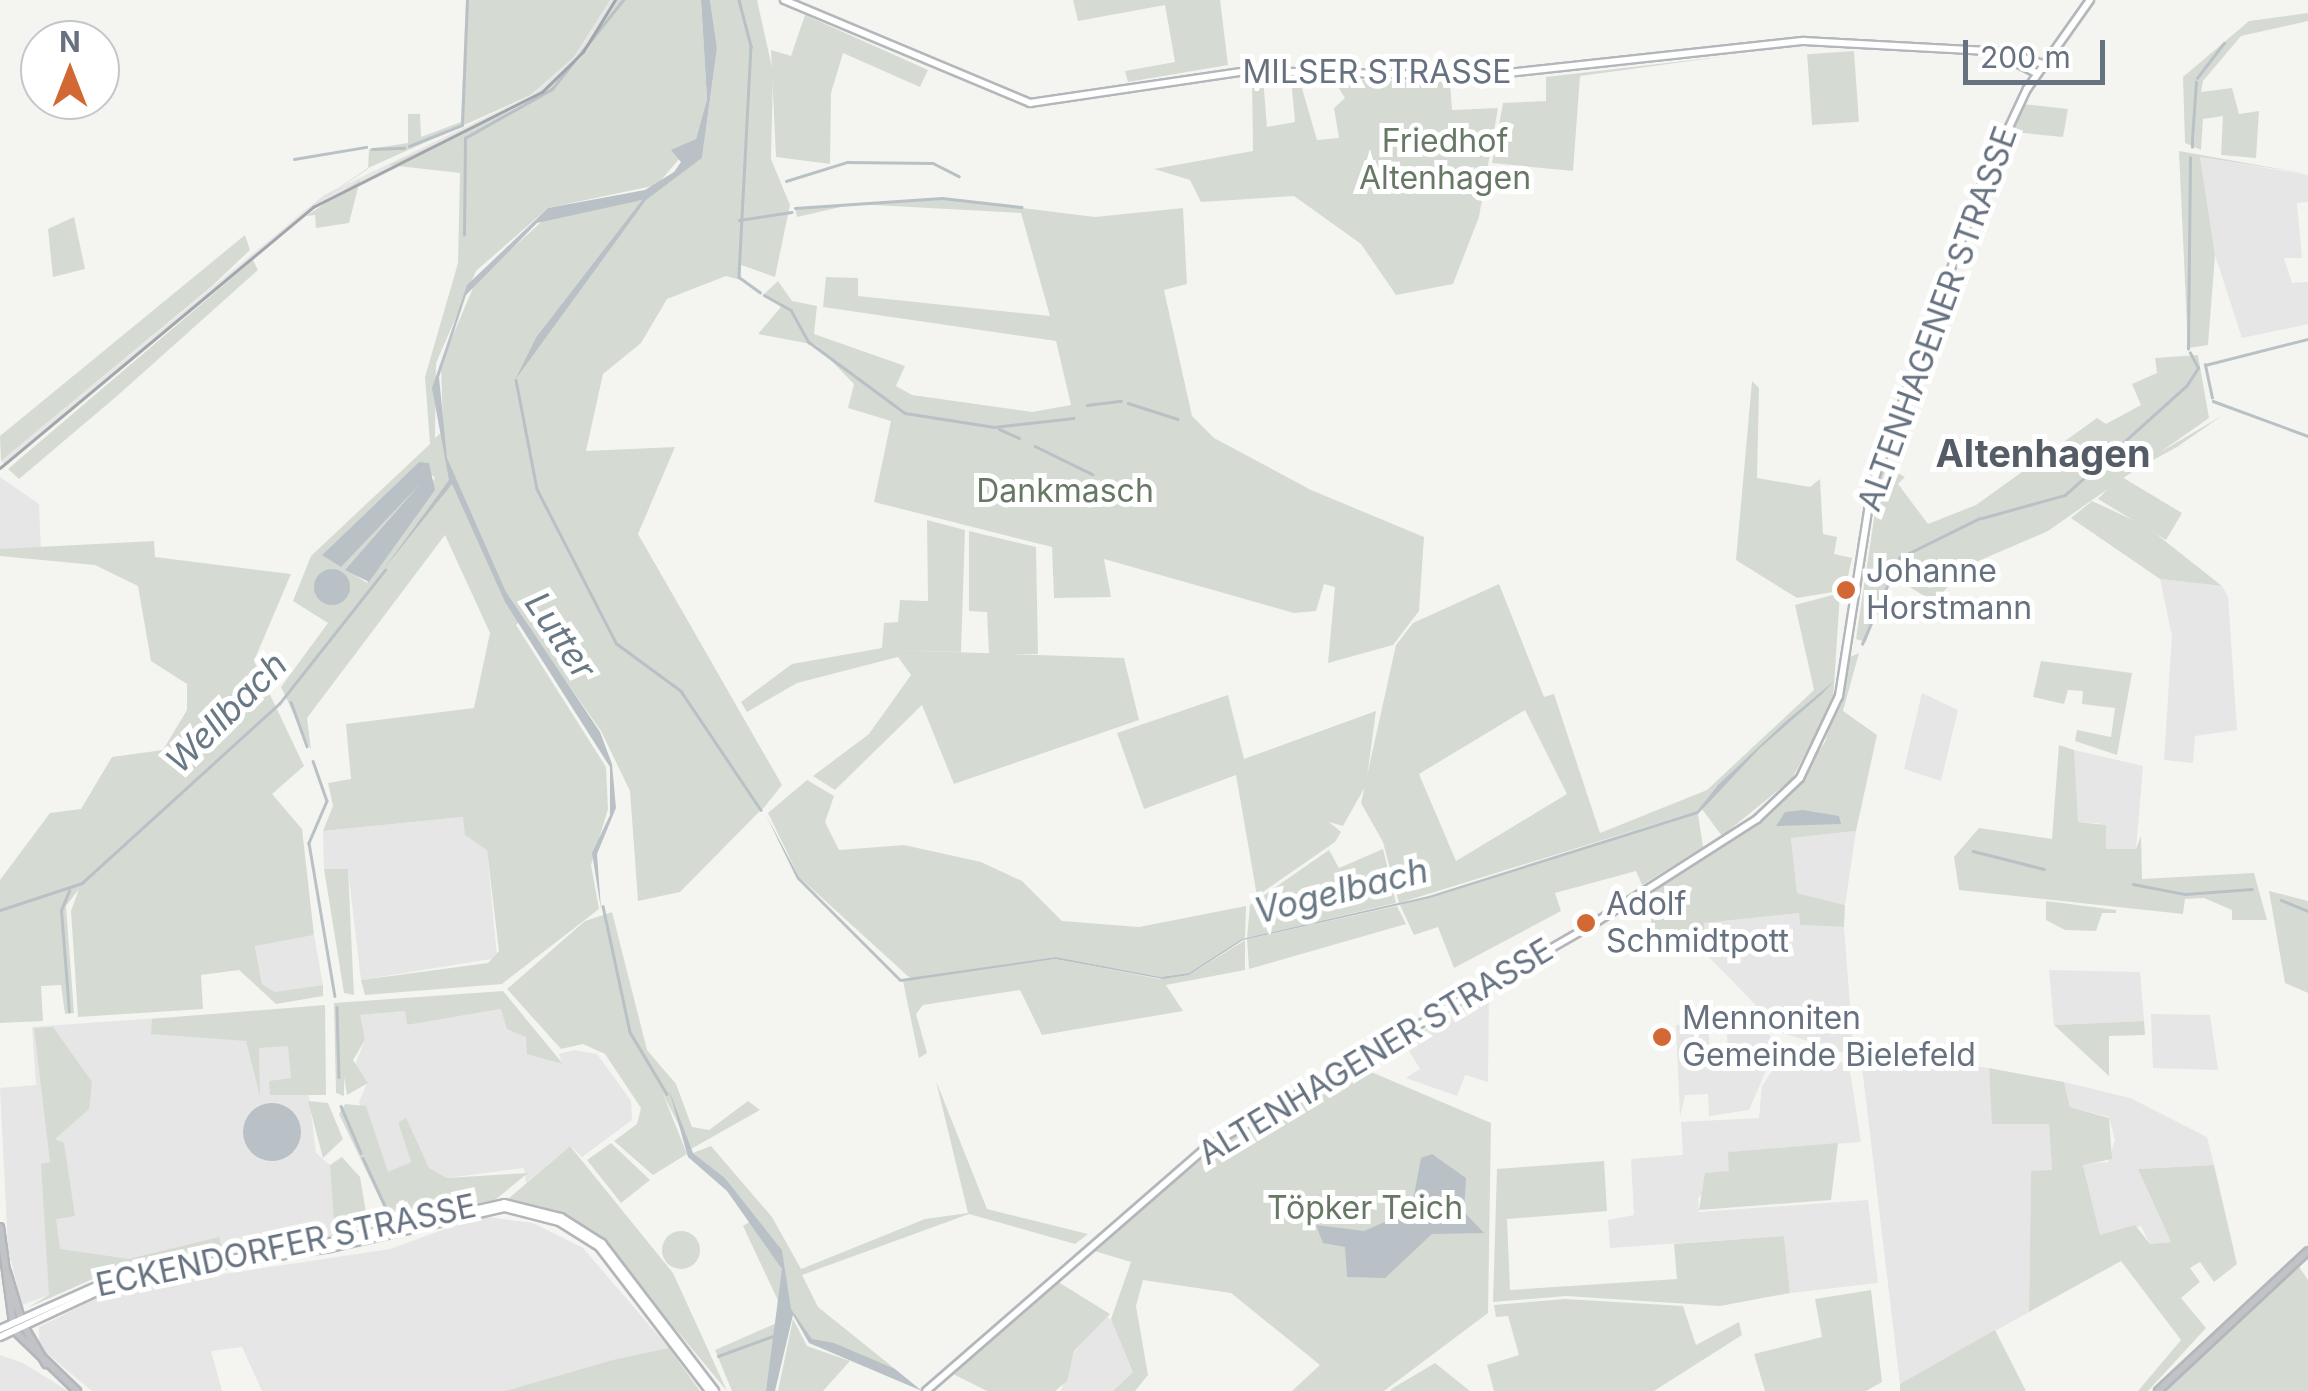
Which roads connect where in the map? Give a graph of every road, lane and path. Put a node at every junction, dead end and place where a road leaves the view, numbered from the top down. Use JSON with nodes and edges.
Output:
{"nodes":[{"id":1,"x":784,"y":0,"type":"edge"},
{"id":2,"x":2090,"y":0,"type":"edge"},
{"id":3,"x":1992,"y":53,"type":"junction"},
{"id":4,"x":2043,"y":64,"type":"junction"},
{"id":5,"x":2037,"y":72,"type":"junction"},
{"id":6,"x":0,"y":1227,"type":"edge"},
{"id":7,"x":2308,"y":1251,"type":"edge"},
{"id":8,"x":16,"y":1321,"type":"junction"},
{"id":9,"x":25,"y":1328,"type":"junction"},
{"id":10,"x":0,"y":1329,"type":"edge"},
{"id":11,"x":16,"y":1332,"type":"junction"},
{"id":12,"x":0,"y":1337,"type":"edge"},
{"id":13,"x":65,"y":1383,"type":"junction"},
{"id":14,"x":927,"y":1390,"type":"edge"},
{"id":15,"x":77,"y":1391,"type":"edge"},
{"id":16,"x":712,"y":1391,"type":"edge"},
{"id":17,"x":2158,"y":1391,"type":"edge"}],
"edges":[{"from":1,"to":3,"type":"main road","name":"MILSER STRASSE"},
{"from":2,"to":4,"type":"main road","name":"ALTENHAGENER STRASSE"},
{"from":3,"to":4,"type":"main road","name":"MILSER STRASSE"},
{"from":3,"to":5,"type":"main road","name":"MILSER STRASSE"},
{"from":4,"to":5,"type":"main road","name":"ALTENHAGENER STRASSE"},
{"from":5,"to":14,"type":"main road","name":"ALTENHAGENER STRASSE"},
{"from":6,"to":8,"type":"street"},
{"from":7,"to":17,"type":"street"},
{"from":8,"to":9,"type":"main road"},
{"from":8,"to":10,"type":"main road","name":"ECKENDORFER STRASSE"},
{"from":8,"to":11,"type":"main road"},
{"from":8,"to":16,"type":"main road","name":"ECKENDORFER STRASSE"},
{"from":9,"to":11,"type":"main road","name":"ECKENDORFER STRASSE"},
{"from":9,"to":13,"type":"street"},
{"from":9,"to":16,"type":"main road","name":"ECKENDORFER STRASSE"},
{"from":11,"to":12,"type":"main road","name":"ECKENDORFER STRASSE"},
{"from":11,"to":13,"type":"street"},
{"from":13,"to":15,"type":"street"}]}
